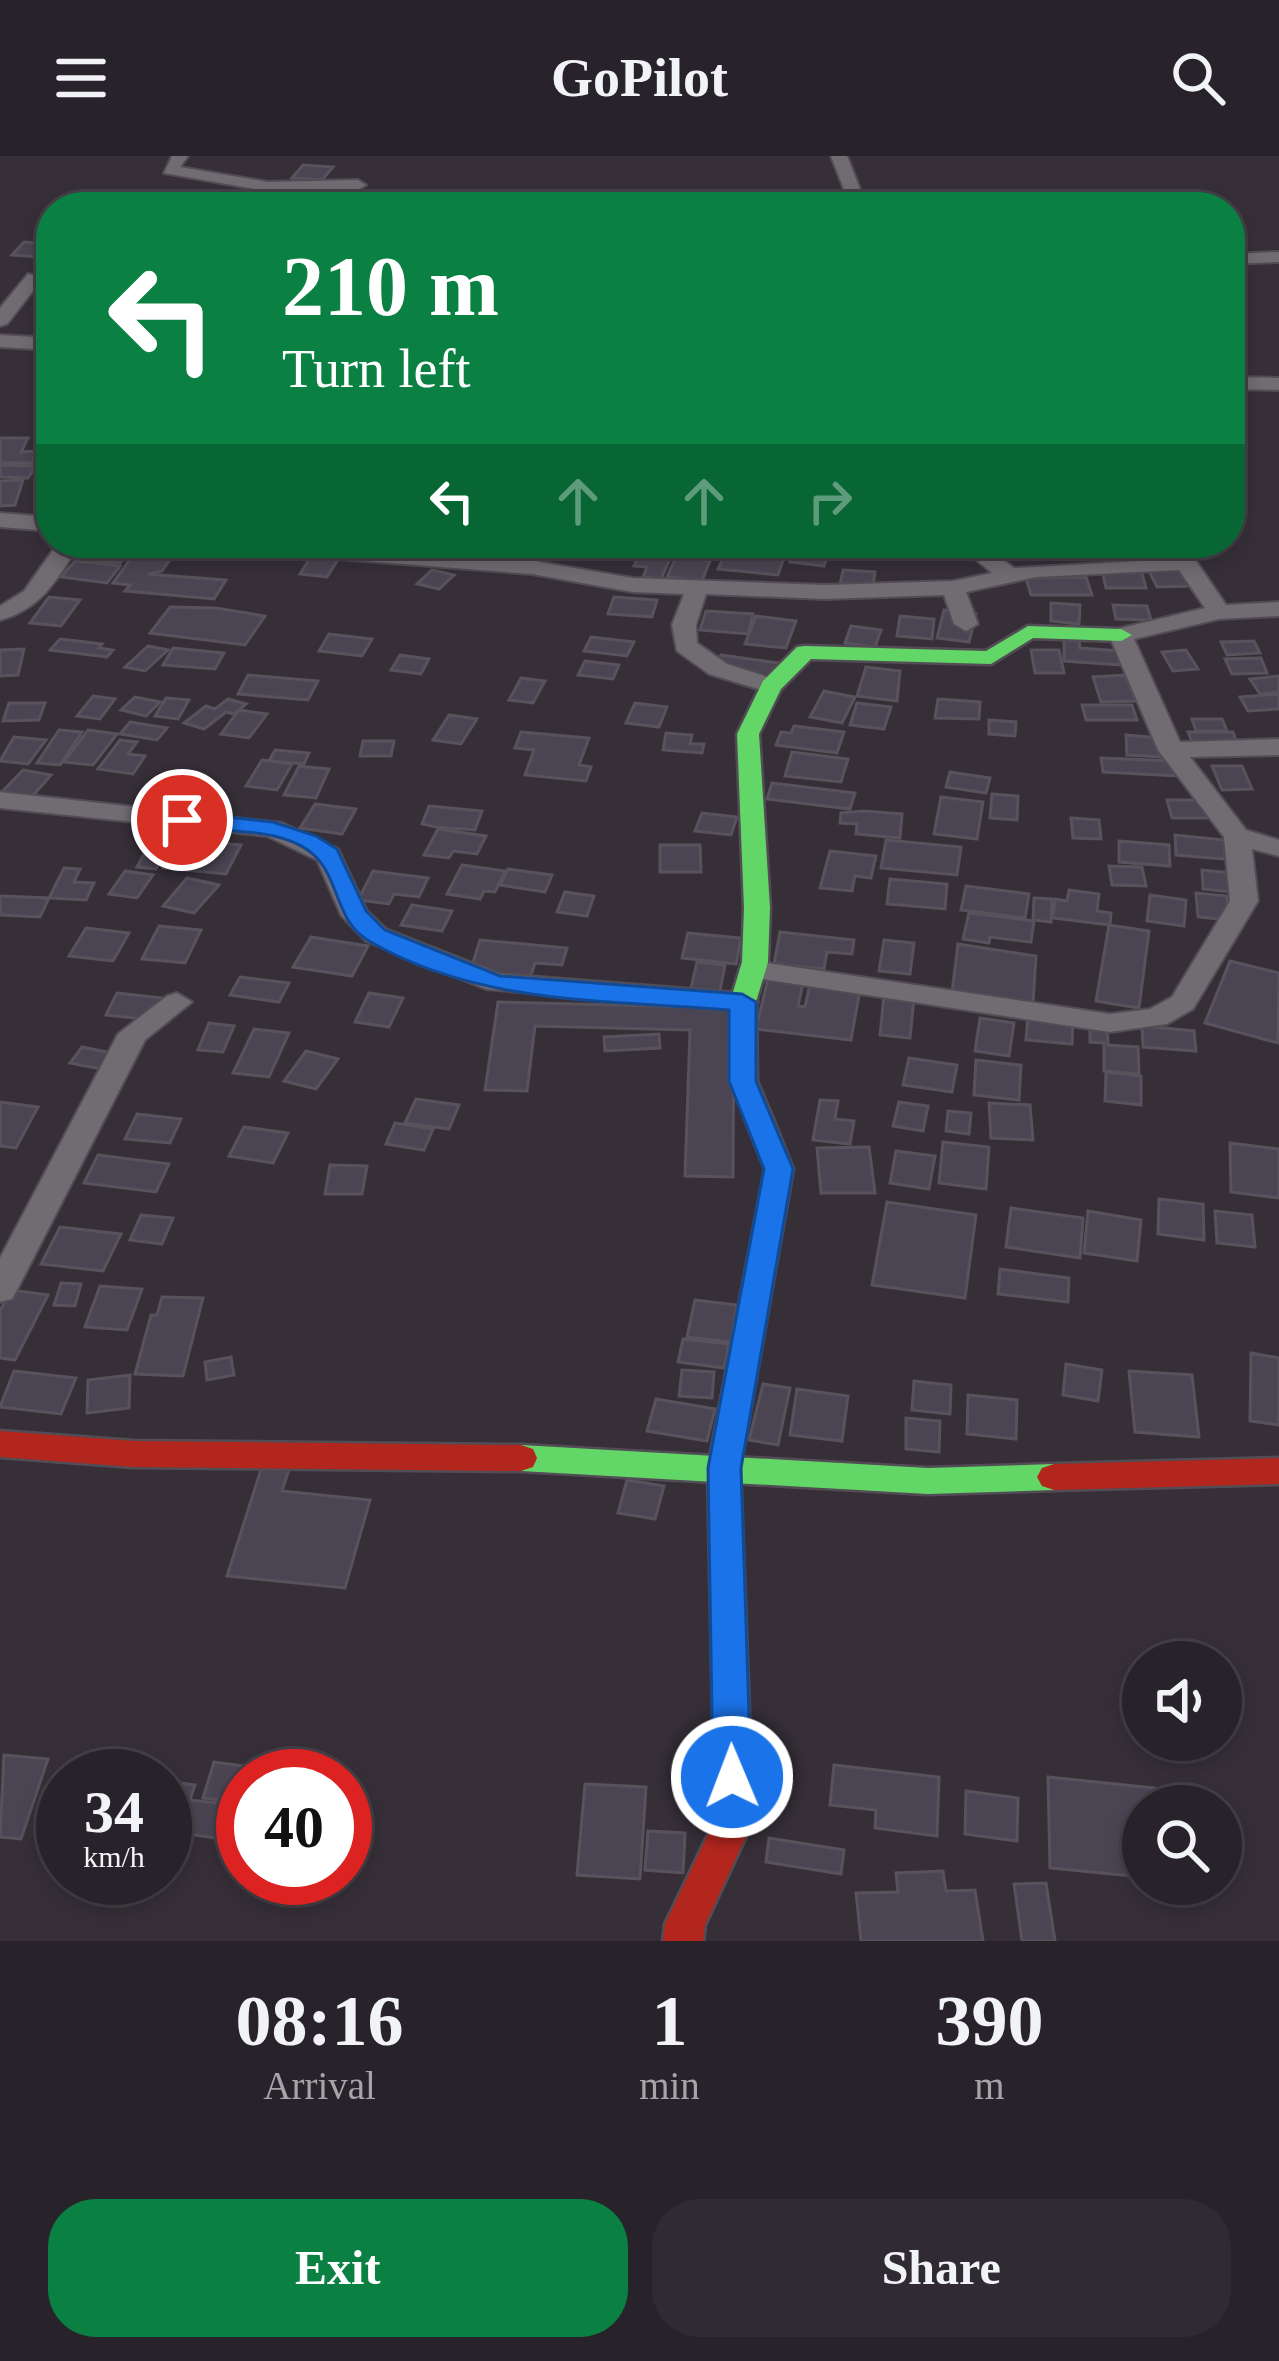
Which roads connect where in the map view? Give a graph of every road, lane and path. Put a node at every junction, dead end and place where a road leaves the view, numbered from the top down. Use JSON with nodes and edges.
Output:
{"nodes":[{"id":1,"x":181,"y":156,"type":"edge"},
{"id":2,"x":839,"y":156,"type":"edge"},
{"id":3,"x":275,"y":184,"type":"junction"},
{"id":4,"x":358,"y":185,"type":"dead end"},
{"id":5,"x":286,"y":192,"type":"edge"},
{"id":6,"x":853,"y":192,"type":"edge"},
{"id":7,"x":1279,"y":257,"type":"edge"},
{"id":8,"x":1245,"y":258,"type":"edge"},
{"id":9,"x":34,"y":278,"type":"dead end"},
{"id":10,"x":0,"y":320,"type":"edge"},
{"id":11,"x":0,"y":341,"type":"edge"},
{"id":12,"x":36,"y":343,"type":"edge"},
{"id":13,"x":1245,"y":383,"type":"edge"},
{"id":14,"x":1279,"y":384,"type":"edge"},
{"id":15,"x":0,"y":520,"type":"edge"},
{"id":16,"x":36,"y":523,"type":"edge"},
{"id":17,"x":58,"y":558,"type":"edge"},
{"id":18,"x":416,"y":558,"type":"edge"},
{"id":19,"x":524,"y":558,"type":"edge"},
{"id":20,"x":987,"y":558,"type":"edge"},
{"id":21,"x":532,"y":567,"type":"junction"},
{"id":22,"x":1010,"y":576,"type":"junction"},
{"id":23,"x":697,"y":588,"type":"junction"},
{"id":24,"x":953,"y":588,"type":"junction"},
{"id":25,"x":1279,"y":609,"type":"edge"},
{"id":26,"x":1219,"y":611,"type":"junction"},
{"id":27,"x":0,"y":613,"type":"edge"},
{"id":28,"x":965,"y":624,"type":"dead end"},
{"id":29,"x":1121,"y":635,"type":"junction"},
{"id":30,"x":771,"y":686,"type":"junction"},
{"id":31,"x":1279,"y":747,"type":"edge"},
{"id":32,"x":1171,"y":750,"type":"junction"},
{"id":33,"x":0,"y":800,"type":"edge"},
{"id":34,"x":1237,"y":836,"type":"junction"},
{"id":35,"x":1279,"y":848,"type":"edge"},
{"id":36,"x":753,"y":970,"type":"junction"},
{"id":37,"x":177,"y":1001,"type":"dead end"},
{"id":38,"x":742,"y":1002,"type":"junction"},
{"id":39,"x":0,"y":1291,"type":"edge"},
{"id":40,"x":0,"y":1444,"type":"edge"},
{"id":41,"x":724,"y":1468,"type":"junction"},
{"id":42,"x":1279,"y":1471,"type":"edge"},
{"id":43,"x":683,"y":1941,"type":"edge"}],
"edges":[{"from":1,"to":3,"type":"street"},
{"from":2,"to":6,"type":"street"},
{"from":3,"to":4,"type":"street"},
{"from":3,"to":5,"type":"street"},
{"from":7,"to":8,"type":"street"},
{"from":9,"to":10,"type":"street"},
{"from":11,"to":12,"type":"street"},
{"from":13,"to":14,"type":"street"},
{"from":15,"to":16,"type":"street"},
{"from":17,"to":27,"type":"street"},
{"from":18,"to":21,"type":"street"},
{"from":19,"to":21,"type":"street"},
{"from":20,"to":22,"type":"street"},
{"from":21,"to":23,"type":"street"},
{"from":22,"to":24,"type":"street"},
{"from":22,"to":26,"type":"street"},
{"from":23,"to":24,"type":"street"},
{"from":23,"to":30,"type":"street"},
{"from":24,"to":28,"type":"street"},
{"from":25,"to":26,"type":"street"},
{"from":26,"to":29,"type":"street"},
{"from":29,"to":30,"type":"street"},
{"from":29,"to":32,"type":"street"},
{"from":30,"to":36,"type":"street"},
{"from":31,"to":32,"type":"street"},
{"from":32,"to":34,"type":"street"},
{"from":33,"to":38,"type":"street"},
{"from":34,"to":35,"type":"street"},
{"from":34,"to":36,"type":"street"},
{"from":36,"to":38,"type":"street"},
{"from":37,"to":39,"type":"street"},
{"from":38,"to":41,"type":"street"},
{"from":40,"to":41,"type":"street"},
{"from":41,"to":42,"type":"street"},
{"from":41,"to":43,"type":"street"}]}
